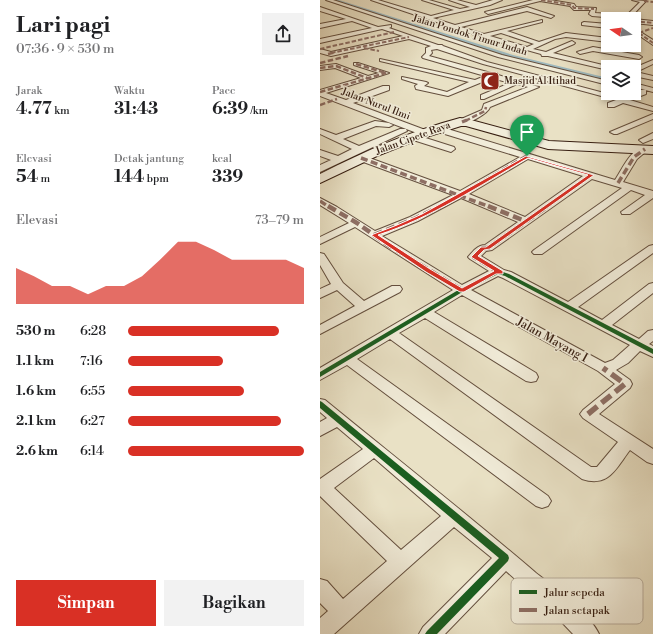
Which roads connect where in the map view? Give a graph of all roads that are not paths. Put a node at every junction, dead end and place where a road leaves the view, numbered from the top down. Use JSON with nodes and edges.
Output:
{"nodes":[{"id":1,"x":328,"y":0,"type":"edge"},
{"id":2,"x":341,"y":0,"type":"edge"},
{"id":3,"x":373,"y":0,"type":"edge"},
{"id":4,"x":424,"y":0,"type":"edge"},
{"id":5,"x":439,"y":0,"type":"edge"},
{"id":6,"x":451,"y":0,"type":"edge"},
{"id":7,"x":475,"y":0,"type":"edge"},
{"id":8,"x":500,"y":0,"type":"edge"},
{"id":9,"x":538,"y":0,"type":"edge"},
{"id":10,"x":634,"y":0,"type":"edge"},
{"id":11,"x":404,"y":1,"type":"dead end"},
{"id":12,"x":430,"y":2,"type":"junction"},
{"id":13,"x":653,"y":2,"type":"edge"},
{"id":14,"x":489,"y":3,"type":"junction"},
{"id":15,"x":642,"y":3,"type":"junction"},
{"id":16,"x":388,"y":4,"type":"junction"},
{"id":17,"x":413,"y":5,"type":"dead end"},
{"id":18,"x":476,"y":7,"type":"junction"},
{"id":19,"x":653,"y":7,"type":"edge"},
{"id":20,"x":367,"y":8,"type":"junction"},
{"id":21,"x":400,"y":8,"type":"junction"},
{"id":22,"x":320,"y":9,"type":"edge"},
{"id":23,"x":431,"y":9,"type":"dead end"},
{"id":24,"x":461,"y":10,"type":"junction"},
{"id":25,"x":491,"y":11,"type":"junction"},
{"id":26,"x":329,"y":12,"type":"junction"},
{"id":27,"x":633,"y":12,"type":"edge"},
{"id":28,"x":481,"y":13,"type":"dead end"},
{"id":29,"x":513,"y":13,"type":"junction"},
{"id":30,"x":320,"y":14,"type":"edge"},
{"id":31,"x":446,"y":14,"type":"junction"},
{"id":32,"x":504,"y":15,"type":"junction"},
{"id":33,"x":601,"y":15,"type":"edge"},
{"id":34,"x":340,"y":16,"type":"junction"},
{"id":35,"x":551,"y":16,"type":"dead end"},
{"id":36,"x":428,"y":17,"type":"junction"},
{"id":37,"x":518,"y":19,"type":"dead end"},
{"id":38,"x":320,"y":20,"type":"edge"},
{"id":39,"x":351,"y":20,"type":"junction"},
{"id":40,"x":453,"y":20,"type":"dead end"},
{"id":41,"x":641,"y":22,"type":"edge"},
{"id":42,"x":404,"y":23,"type":"junction"},
{"id":43,"x":441,"y":23,"type":"junction"},
{"id":44,"x":471,"y":23,"type":"junction"},
{"id":45,"x":653,"y":23,"type":"edge"},
{"id":46,"x":364,"y":24,"type":"junction"},
{"id":47,"x":584,"y":24,"type":"dead end"},
{"id":48,"x":601,"y":25,"type":"edge"},
{"id":49,"x":320,"y":26,"type":"edge"},
{"id":50,"x":454,"y":27,"type":"junction"},
{"id":51,"x":379,"y":28,"type":"junction"},
{"id":52,"x":653,"y":28,"type":"edge"},
{"id":53,"x":394,"y":32,"type":"junction"},
{"id":54,"x":500,"y":32,"type":"junction"},
{"id":55,"x":641,"y":32,"type":"edge"},
{"id":56,"x":320,"y":33,"type":"edge"},
{"id":57,"x":529,"y":33,"type":"dead end"},
{"id":58,"x":641,"y":35,"type":"edge"},
{"id":59,"x":483,"y":36,"type":"junction"},
{"id":60,"x":515,"y":36,"type":"junction"},
{"id":61,"x":409,"y":37,"type":"junction"},
{"id":62,"x":601,"y":39,"type":"edge"},
{"id":63,"x":466,"y":40,"type":"junction"},
{"id":64,"x":320,"y":41,"type":"edge"},
{"id":65,"x":423,"y":42,"type":"junction"},
{"id":66,"x":458,"y":42,"type":"junction"},
{"id":67,"x":572,"y":43,"type":"dead end"},
{"id":68,"x":653,"y":43,"type":"edge"},
{"id":69,"x":540,"y":44,"type":"junction"},
{"id":70,"x":410,"y":45,"type":"dead end"},
{"id":71,"x":362,"y":47,"type":"junction"},
{"id":72,"x":438,"y":47,"type":"junction"},
{"id":73,"x":560,"y":48,"type":"junction"},
{"id":74,"x":527,"y":49,"type":"junction"},
{"id":75,"x":320,"y":50,"type":"edge"},
{"id":76,"x":601,"y":50,"type":"edge"},
{"id":77,"x":379,"y":51,"type":"dead end"},
{"id":78,"x":580,"y":52,"type":"junction"},
{"id":79,"x":613,"y":52,"type":"joint"},
{"id":80,"x":546,"y":54,"type":"junction"},
{"id":81,"x":348,"y":56,"type":"dead end"},
{"id":82,"x":602,"y":57,"type":"junction"},
{"id":83,"x":382,"y":60,"type":"dead end"},
{"id":84,"x":626,"y":60,"type":"edge"},
{"id":85,"x":528,"y":61,"type":"junction"},
{"id":86,"x":653,"y":62,"type":"edge"},
{"id":87,"x":320,"y":63,"type":"edge"},
{"id":88,"x":588,"y":63,"type":"junction"},
{"id":89,"x":356,"y":64,"type":"dead end"},
{"id":90,"x":601,"y":66,"type":"edge"},
{"id":91,"x":320,"y":68,"type":"edge"},
{"id":92,"x":641,"y":68,"type":"edge"},
{"id":93,"x":509,"y":69,"type":"junction"},
{"id":94,"x":641,"y":74,"type":"edge"},
{"id":95,"x":492,"y":76,"type":"junction"},
{"id":96,"x":601,"y":77,"type":"edge"},
{"id":97,"x":367,"y":78,"type":"junction"},
{"id":98,"x":404,"y":78,"type":"dead end"},
{"id":99,"x":653,"y":78,"type":"edge"},
{"id":100,"x":552,"y":80,"type":"junction"},
{"id":101,"x":601,"y":81,"type":"edge"},
{"id":102,"x":476,"y":82,"type":"junction"},
{"id":103,"x":517,"y":82,"type":"junction"},
{"id":104,"x":534,"y":87,"type":"junction"},
{"id":105,"x":641,"y":87,"type":"edge"},
{"id":106,"x":386,"y":88,"type":"dead end"},
{"id":107,"x":564,"y":88,"type":"dead end"},
{"id":108,"x":585,"y":88,"type":"junction"},
{"id":109,"x":653,"y":90,"type":"edge"},
{"id":110,"x":643,"y":92,"type":"edge"},
{"id":111,"x":320,"y":93,"type":"edge"},
{"id":112,"x":601,"y":93,"type":"edge"},
{"id":113,"x":653,"y":95,"type":"edge"},
{"id":114,"x":484,"y":97,"type":"dead end"},
{"id":115,"x":336,"y":99,"type":"junction"},
{"id":116,"x":625,"y":100,"type":"joint"},
{"id":117,"x":345,"y":102,"type":"junction"},
{"id":118,"x":320,"y":105,"type":"edge"},
{"id":119,"x":611,"y":106,"type":"dead end"},
{"id":120,"x":653,"y":109,"type":"edge"},
{"id":121,"x":653,"y":116,"type":"edge"},
{"id":122,"x":462,"y":122,"type":"junction"},
{"id":123,"x":438,"y":129,"type":"junction"},
{"id":124,"x":320,"y":131,"type":"edge"},
{"id":125,"x":614,"y":132,"type":"dead end"},
{"id":126,"x":425,"y":133,"type":"junction"},
{"id":127,"x":653,"y":136,"type":"edge"},
{"id":128,"x":413,"y":137,"type":"junction"},
{"id":129,"x":336,"y":138,"type":"junction"},
{"id":130,"x":496,"y":146,"type":"junction"},
{"id":131,"x":647,"y":146,"type":"edge"},
{"id":132,"x":450,"y":149,"type":"dead end"},
{"id":133,"x":320,"y":152,"type":"edge"},
{"id":134,"x":487,"y":152,"type":"dead end"},
{"id":135,"x":360,"y":154,"type":"junction"},
{"id":136,"x":527,"y":156,"type":"junction"},
{"id":137,"x":339,"y":160,"type":"junction"},
{"id":138,"x":320,"y":169,"type":"edge"},
{"id":139,"x":592,"y":175,"type":"junction"},
{"id":140,"x":320,"y":179,"type":"edge"},
{"id":141,"x":618,"y":183,"type":"junction"},
{"id":142,"x":629,"y":187,"type":"junction"},
{"id":143,"x":460,"y":194,"type":"junction"},
{"id":144,"x":653,"y":194,"type":"edge"},
{"id":145,"x":320,"y":201,"type":"edge"},
{"id":146,"x":626,"y":212,"type":"dead end"},
{"id":147,"x":525,"y":221,"type":"junction"},
{"id":148,"x":350,"y":226,"type":"dead end"},
{"id":149,"x":374,"y":235,"type":"junction"},
{"id":150,"x":320,"y":241,"type":"edge"},
{"id":151,"x":653,"y":248,"type":"edge"},
{"id":152,"x":538,"y":252,"type":"dead end"},
{"id":153,"x":320,"y":256,"type":"edge"},
{"id":154,"x":500,"y":272,"type":"junction"},
{"id":155,"x":338,"y":285,"type":"junction"},
{"id":156,"x":653,"y":287,"type":"edge"},
{"id":157,"x":396,"y":289,"type":"dead end"},
{"id":158,"x":462,"y":290,"type":"junction"},
{"id":159,"x":320,"y":294,"type":"edge"},
{"id":160,"x":363,"y":307,"type":"junction"},
{"id":161,"x":568,"y":308,"type":"junction"},
{"id":162,"x":425,"y":312,"type":"junction"},
{"id":163,"x":603,"y":326,"type":"junction"},
{"id":164,"x":320,"y":330,"type":"edge"},
{"id":165,"x":390,"y":333,"type":"junction"},
{"id":166,"x":653,"y":334,"type":"edge"},
{"id":167,"x":640,"y":345,"type":"junction"},
{"id":168,"x":653,"y":352,"type":"edge"},
{"id":169,"x":348,"y":359,"type":"junction"},
{"id":170,"x":603,"y":368,"type":"junction"},
{"id":171,"x":320,"y":375,"type":"edge"},
{"id":172,"x":531,"y":377,"type":"dead end"},
{"id":173,"x":320,"y":404,"type":"edge"},
{"id":174,"x":338,"y":419,"type":"junction"},
{"id":175,"x":320,"y":430,"type":"edge"},
{"id":176,"x":628,"y":441,"type":"junction"},
{"id":177,"x":374,"y":449,"type":"junction"},
{"id":178,"x":653,"y":457,"type":"edge"},
{"id":179,"x":321,"y":488,"type":"edge"},
{"id":180,"x":542,"y":502,"type":"dead end"},
{"id":181,"x":454,"y":516,"type":"junction"},
{"id":182,"x":505,"y":558,"type":"junction"},
{"id":183,"x":401,"y":562,"type":"junction"},
{"id":184,"x":528,"y":578,"type":"edge"},
{"id":185,"x":320,"y":588,"type":"edge"},
{"id":186,"x":343,"y":613,"type":"junction"},
{"id":187,"x":578,"y":624,"type":"edge"},
{"id":188,"x":320,"y":632,"type":"edge"},
{"id":189,"x":430,"y":634,"type":"edge"},
{"id":190,"x":588,"y":634,"type":"edge"}],
"edges":[{"from":1,"to":42,"type":"street","name":"Jalan Pondok Timur Indah"},
{"from":2,"to":20,"type":"street","name":"Jalan Pondok Timur Indah"},
{"from":3,"to":16,"type":"street"},
{"from":4,"to":12,"type":"street"},
{"from":5,"to":12,"type":"street"},
{"from":6,"to":18,"type":"street"},
{"from":7,"to":14,"type":"street"},
{"from":8,"to":14,"type":"street"},
{"from":9,"to":25,"type":"street"},
{"from":9,"to":33,"type":"street"},
{"from":10,"to":15,"type":"street"},
{"from":11,"to":16,"type":"street"},
{"from":12,"to":24,"type":"street"},
{"from":13,"to":15,"type":"street"},
{"from":14,"to":18,"type":"street"},
{"from":15,"to":19,"type":"street"},
{"from":15,"to":27,"type":"street"},
{"from":16,"to":20,"type":"street"},
{"from":16,"to":21,"type":"street"},
{"from":17,"to":21,"type":"street"},
{"from":18,"to":24,"type":"street"},
{"from":18,"to":25,"type":"street"},
{"from":20,"to":42,"type":"street","name":"Jalan Pondok Timur Indah"},
{"from":21,"to":36,"type":"street"},
{"from":22,"to":26,"type":"street"},
{"from":23,"to":31,"type":"street"},
{"from":24,"to":31,"type":"street"},
{"from":25,"to":28,"type":"street"},
{"from":25,"to":32,"type":"street"},
{"from":26,"to":30,"type":"street"},
{"from":26,"to":34,"type":"street"},
{"from":29,"to":32,"type":"street"},
{"from":29,"to":35,"type":"street"},
{"from":29,"to":54,"type":"street"},
{"from":31,"to":36,"type":"street"},
{"from":32,"to":37,"type":"street"},
{"from":32,"to":44,"type":"street"},
{"from":34,"to":38,"type":"street"},
{"from":34,"to":39,"type":"street"},
{"from":36,"to":42,"type":"street"},
{"from":36,"to":43,"type":"street"},
{"from":39,"to":46,"type":"street"},
{"from":39,"to":49,"type":"street"},
{"from":40,"to":43,"type":"street"},
{"from":41,"to":45,"type":"street"},
{"from":42,"to":51,"type":"street"},
{"from":42,"to":63,"type":"street","name":"Jalan Pondok Timur Indah"},
{"from":42,"to":66,"type":"street","name":"Jalan Pondok Timur Indah"},
{"from":43,"to":50,"type":"street"},
{"from":44,"to":50,"type":"street"},
{"from":44,"to":54,"type":"street"},
{"from":46,"to":51,"type":"street"},
{"from":46,"to":56,"type":"street"},
{"from":47,"to":48,"type":"street"},
{"from":50,"to":59,"type":"street"},
{"from":51,"to":53,"type":"street"},
{"from":51,"to":64,"type":"street"},
{"from":52,"to":55,"type":"street"},
{"from":53,"to":61,"type":"street"},
{"from":53,"to":75,"type":"street"},
{"from":54,"to":59,"type":"street"},
{"from":54,"to":60,"type":"street"},
{"from":57,"to":60,"type":"street"},
{"from":58,"to":68,"type":"street"},
{"from":59,"to":63,"type":"street"},
{"from":59,"to":74,"type":"street"},
{"from":60,"to":69,"type":"street"},
{"from":61,"to":65,"type":"street"},
{"from":61,"to":71,"type":"street"},
{"from":62,"to":69,"type":"street"},
{"from":63,"to":85,"type":"street","name":"Jalan Pondok Timur Indah"},
{"from":65,"to":70,"type":"street"},
{"from":65,"to":72,"type":"street"},
{"from":66,"to":72,"type":"street"},
{"from":66,"to":85,"type":"street","name":"Jalan Pondok Timur Indah"},
{"from":67,"to":73,"type":"street"},
{"from":69,"to":74,"type":"street"},
{"from":71,"to":75,"type":"street"},
{"from":71,"to":77,"type":"street"},
{"from":72,"to":93,"type":"street"},
{"from":72,"to":95,"type":"street"},
{"from":73,"to":78,"type":"street"},
{"from":73,"to":80,"type":"street"},
{"from":74,"to":80,"type":"street"},
{"from":76,"to":78,"type":"street"},
{"from":78,"to":82,"type":"street"},
{"from":79,"to":82,"type":"street"},
{"from":79,"to":84,"type":"street"},
{"from":80,"to":85,"type":"street"},
{"from":80,"to":88,"type":"street"},
{"from":81,"to":87,"type":"street"},
{"from":82,"to":88,"type":"street"},
{"from":83,"to":102,"type":"street"},
{"from":85,"to":93,"type":"street"},
{"from":85,"to":96,"type":"street","name":"Jalan Pondok Timur Indah"},
{"from":85,"to":101,"type":"street","name":"Jalan Pondok Timur Indah"},
{"from":86,"to":92,"type":"street"},
{"from":88,"to":90,"type":"street"},
{"from":89,"to":97,"type":"street"},
{"from":91,"to":97,"type":"street"},
{"from":93,"to":95,"type":"street"},
{"from":93,"to":100,"type":"street"},
{"from":94,"to":99,"type":"street"},
{"from":95,"to":102,"type":"street"},
{"from":95,"to":103,"type":"street"},
{"from":97,"to":111,"type":"street"},
{"from":98,"to":102,"type":"street"},
{"from":100,"to":104,"type":"street"},
{"from":100,"to":108,"type":"street"},
{"from":103,"to":104,"type":"street"},
{"from":103,"to":114,"type":"street"},
{"from":104,"to":122,"type":"street"},
{"from":105,"to":109,"type":"street"},
{"from":106,"to":117,"type":"street"},
{"from":107,"to":108,"type":"street"},
{"from":108,"to":112,"type":"street"},
{"from":110,"to":113,"type":"street"},
{"from":111,"to":115,"type":"street","name":"Jalan Nurul Ilmi"},
{"from":115,"to":117,"type":"street","name":"Jalan Nurul Ilmi"},
{"from":115,"to":118,"type":"street"},
{"from":116,"to":119,"type":"street"},
{"from":116,"to":120,"type":"street"},
{"from":117,"to":126,"type":"street","name":"Jalan Nurul Ilmi"},
{"from":121,"to":125,"type":"street"},
{"from":122,"to":123,"type":"main road","name":"Jalan Cipete Raya"},
{"from":122,"to":131,"type":"main road","name":"Jalan Cipete Raya"},
{"from":123,"to":126,"type":"main road","name":"Jalan Cipete Raya"},
{"from":123,"to":130,"type":"street"},
{"from":124,"to":129,"type":"street"},
{"from":126,"to":128,"type":"main road","name":"Jalan Cipete Raya"},
{"from":127,"to":131,"type":"street"},
{"from":128,"to":132,"type":"street"},
{"from":128,"to":135,"type":"main road","name":"Jalan Cipete Raya"},
{"from":129,"to":135,"type":"street"},
{"from":129,"to":135,"type":"street"},
{"from":130,"to":134,"type":"street"},
{"from":130,"to":136,"type":"street"},
{"from":131,"to":141,"type":"street"},
{"from":133,"to":137,"type":"street"},
{"from":135,"to":137,"type":"street"},
{"from":135,"to":140,"type":"main road","name":"Jalan Cipete Raya"},
{"from":135,"to":143,"type":"street"},
{"from":136,"to":139,"type":"street"},
{"from":136,"to":143,"type":"street"},
{"from":137,"to":138,"type":"street"},
{"from":139,"to":141,"type":"street"},
{"from":139,"to":147,"type":"street"},
{"from":141,"to":142,"type":"street"},
{"from":142,"to":144,"type":"street"},
{"from":142,"to":152,"type":"street"},
{"from":143,"to":147,"type":"street"},
{"from":143,"to":149,"type":"street"},
{"from":144,"to":146,"type":"street"},
{"from":145,"to":149,"type":"street","name":"Jalan Mayang I"},
{"from":147,"to":154,"type":"street"},
{"from":148,"to":150,"type":"street"},
{"from":149,"to":158,"type":"street","name":"Jalan Mayang I"},
{"from":151,"to":161,"type":"street"},
{"from":153,"to":155,"type":"street"},
{"from":154,"to":158,"type":"street"},
{"from":154,"to":161,"type":"street"},
{"from":155,"to":159,"type":"street"},
{"from":155,"to":160,"type":"street"},
{"from":156,"to":163,"type":"street"},
{"from":157,"to":160,"type":"street"},
{"from":158,"to":162,"type":"street"},
{"from":158,"to":170,"type":"street","name":"Jalan Mayang I"},
{"from":160,"to":164,"type":"street"},
{"from":161,"to":163,"type":"street"},
{"from":162,"to":165,"type":"street"},
{"from":162,"to":172,"type":"street"},
{"from":163,"to":167,"type":"street"},
{"from":165,"to":169,"type":"street"},
{"from":165,"to":176,"type":"street"},
{"from":166,"to":167,"type":"street"},
{"from":167,"to":168,"type":"street"},
{"from":167,"to":170,"type":"street"},
{"from":169,"to":171,"type":"street"},
{"from":169,"to":180,"type":"street"},
{"from":170,"to":176,"type":"street","name":"Jalan Mayang I"},
{"from":173,"to":174,"type":"street"},
{"from":174,"to":175,"type":"street"},
{"from":174,"to":177,"type":"street"},
{"from":176,"to":178,"type":"street"},
{"from":177,"to":179,"type":"street"},
{"from":177,"to":181,"type":"street"},
{"from":179,"to":183,"type":"street"},
{"from":181,"to":182,"type":"street"},
{"from":181,"to":183,"type":"street"},
{"from":182,"to":184,"type":"street"},
{"from":182,"to":189,"type":"street"},
{"from":183,"to":186,"type":"street"},
{"from":185,"to":186,"type":"street"},
{"from":186,"to":188,"type":"street"},
{"from":187,"to":190,"type":"street"}]}
